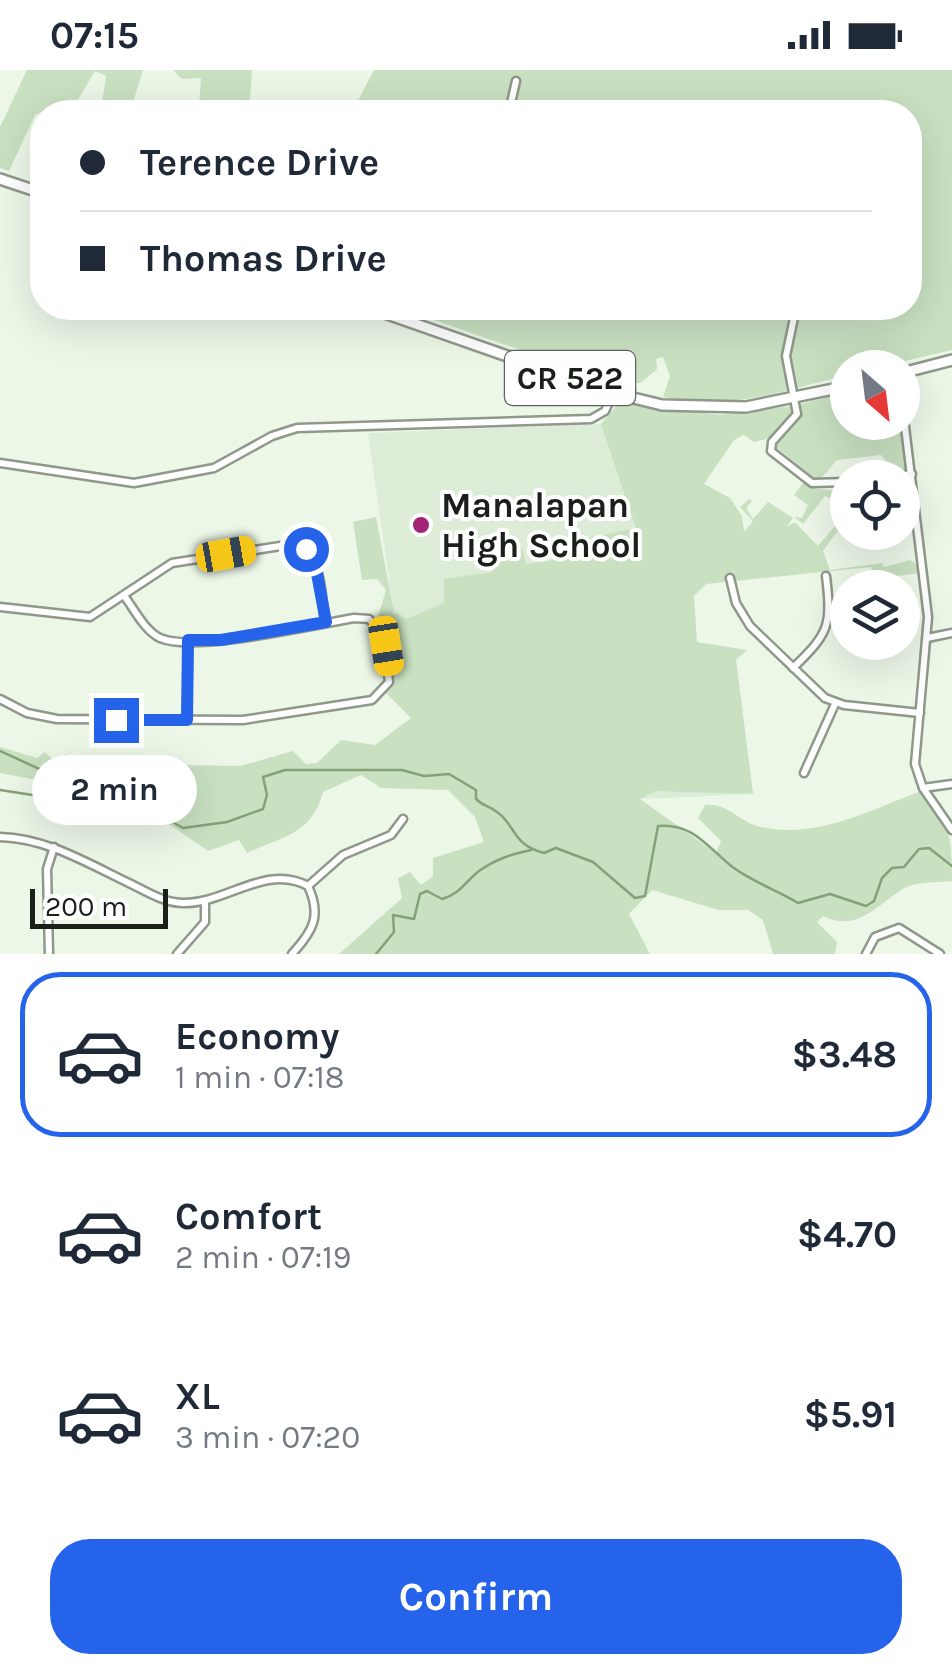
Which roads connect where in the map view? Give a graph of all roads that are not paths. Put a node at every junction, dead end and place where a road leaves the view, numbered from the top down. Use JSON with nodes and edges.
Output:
{"nodes":[{"id":1,"x":516,"y":81,"type":"dead end"},
{"id":2,"x":512,"y":100,"type":"edge"},
{"id":3,"x":0,"y":179,"type":"edge"},
{"id":4,"x":30,"y":189,"type":"edge"},
{"id":5,"x":404,"y":320,"type":"edge"},
{"id":6,"x":794,"y":320,"type":"edge"},
{"id":7,"x":952,"y":360,"type":"edge"},
{"id":8,"x":920,"y":368,"type":"edge"},
{"id":9,"x":830,"y":390,"type":"edge"},
{"id":10,"x":613,"y":394,"type":"junction"},
{"id":11,"x":795,"y":398,"type":"junction"},
{"id":12,"x":0,"y":463,"type":"edge"},
{"id":13,"x":830,"y":483,"type":"edge"},
{"id":14,"x":919,"y":550,"type":"edge"},
{"id":15,"x":826,"y":576,"type":"dead end"},
{"id":16,"x":730,"y":578,"type":"dead end"},
{"id":17,"x":124,"y":596,"type":"junction"},
{"id":18,"x":0,"y":607,"type":"edge"},
{"id":19,"x":326,"y":622,"type":"junction"},
{"id":20,"x":952,"y":633,"type":"edge"},
{"id":21,"x":928,"y":638,"type":"junction"},
{"id":22,"x":188,"y":640,"type":"junction"},
{"id":23,"x":793,"y":668,"type":"junction"},
{"id":24,"x":0,"y":699,"type":"edge"},
{"id":25,"x":835,"y":704,"type":"junction"},
{"id":26,"x":920,"y":713,"type":"junction"},
{"id":27,"x":187,"y":720,"type":"junction"},
{"id":28,"x":804,"y":774,"type":"dead end"},
{"id":29,"x":952,"y":784,"type":"edge"},
{"id":30,"x":922,"y":788,"type":"junction"},
{"id":31,"x":403,"y":819,"type":"dead end"},
{"id":32,"x":952,"y":830,"type":"edge"},
{"id":33,"x":0,"y":838,"type":"edge"},
{"id":34,"x":54,"y":848,"type":"junction"},
{"id":35,"x":308,"y":886,"type":"junction"},
{"id":36,"x":204,"y":901,"type":"junction"},
{"id":37,"x":50,"y":954,"type":"edge"},
{"id":38,"x":177,"y":954,"type":"edge"},
{"id":39,"x":292,"y":954,"type":"edge"},
{"id":40,"x":866,"y":954,"type":"edge"},
{"id":41,"x":940,"y":954,"type":"edge"}],
"edges":[{"from":1,"to":2,"type":"street"},
{"from":3,"to":4,"type":"main road"},
{"from":5,"to":10,"type":"main road","number":"CR 522"},
{"from":6,"to":11,"type":"street"},
{"from":7,"to":8,"type":"main road"},
{"from":9,"to":11,"type":"main road","number":"CR 522"},
{"from":10,"to":11,"type":"main road","number":"CR 522"},
{"from":10,"to":12,"type":"street"},
{"from":11,"to":13,"type":"street"},
{"from":14,"to":21,"type":"street"},
{"from":15,"to":23,"type":"street"},
{"from":16,"to":23,"type":"street"},
{"from":17,"to":18,"type":"street"},
{"from":17,"to":19,"type":"street"},
{"from":17,"to":22,"type":"street"},
{"from":19,"to":22,"type":"street"},
{"from":19,"to":27,"type":"street"},
{"from":20,"to":21,"type":"street"},
{"from":21,"to":26,"type":"street"},
{"from":22,"to":27,"type":"street"},
{"from":23,"to":25,"type":"street"},
{"from":24,"to":27,"type":"street"},
{"from":25,"to":26,"type":"street"},
{"from":25,"to":28,"type":"street"},
{"from":26,"to":30,"type":"street"},
{"from":29,"to":30,"type":"street"},
{"from":30,"to":32,"type":"street"},
{"from":31,"to":35,"type":"street"},
{"from":33,"to":34,"type":"street"},
{"from":34,"to":36,"type":"street"},
{"from":34,"to":37,"type":"street"},
{"from":35,"to":36,"type":"street"},
{"from":35,"to":39,"type":"street"},
{"from":36,"to":38,"type":"street"},
{"from":40,"to":41,"type":"street"}]}
